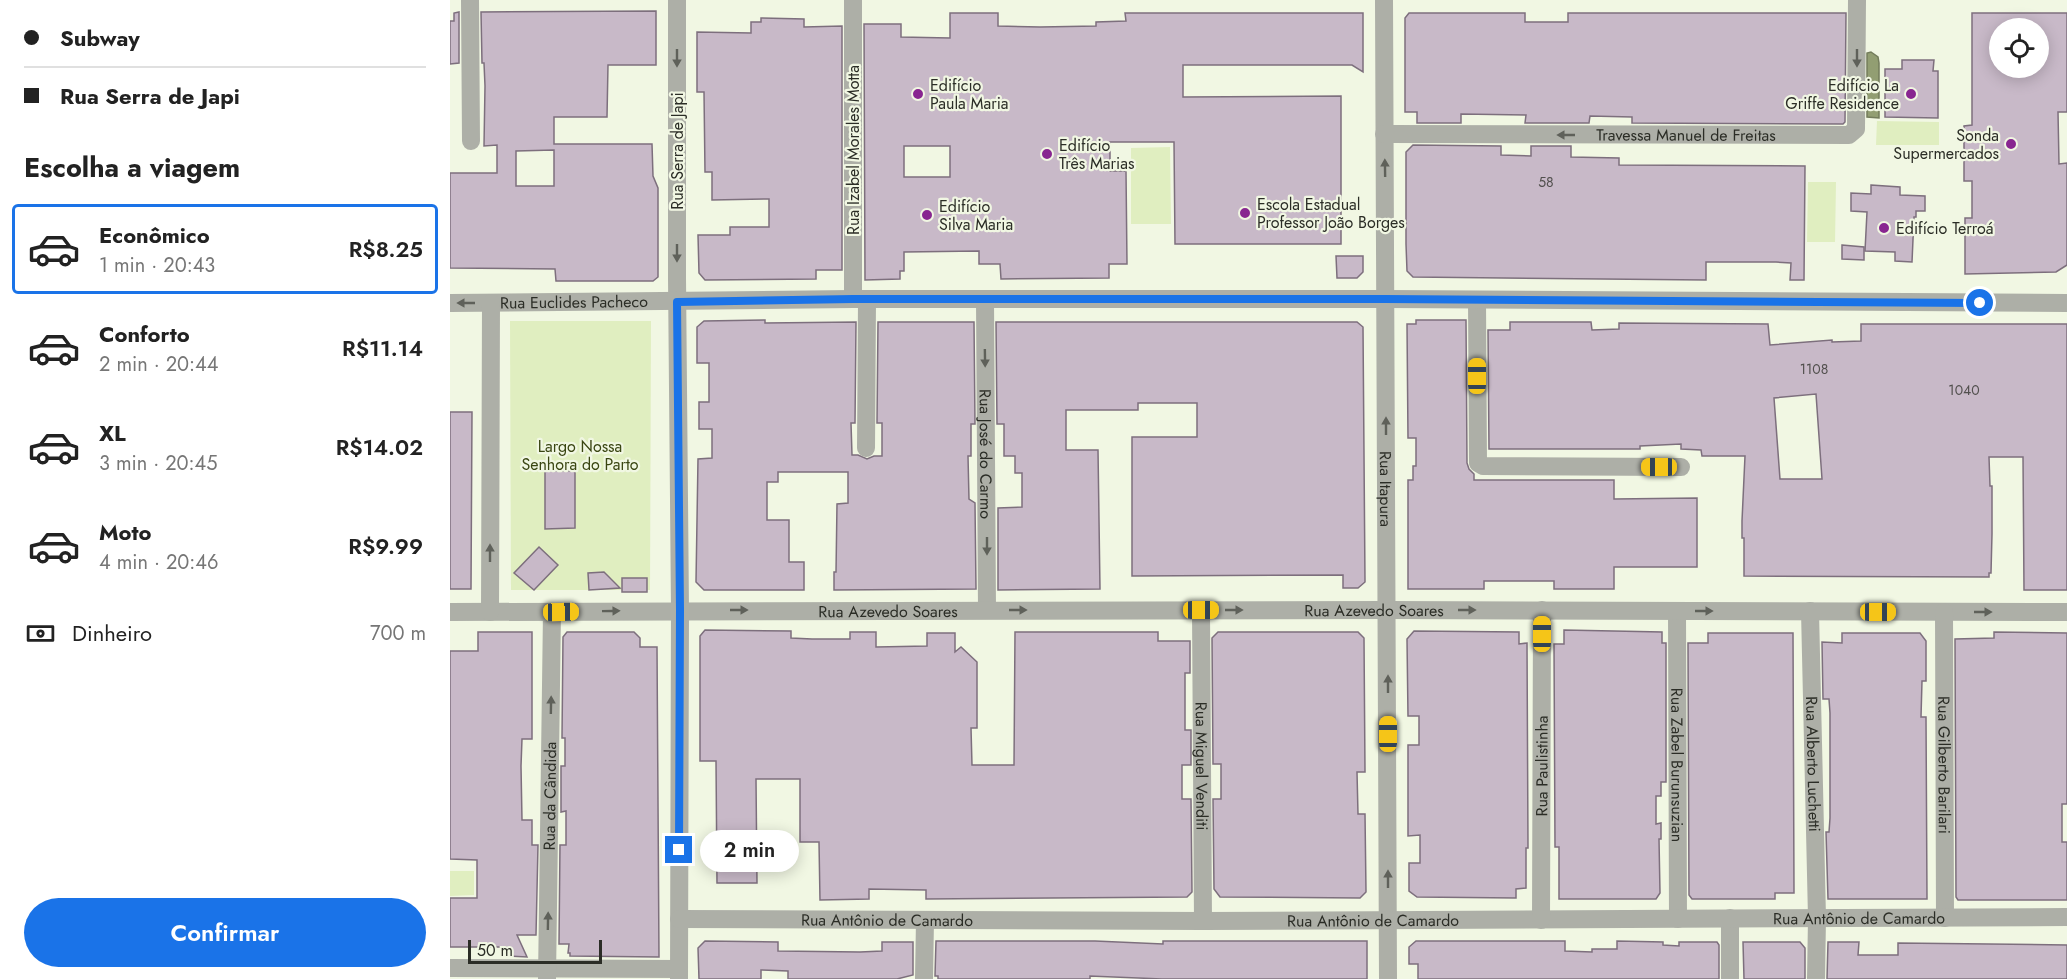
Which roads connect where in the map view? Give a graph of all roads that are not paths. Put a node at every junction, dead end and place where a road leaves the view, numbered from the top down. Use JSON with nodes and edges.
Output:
{"nodes":[{"id":1,"x":470,"y":0,"type":"edge"},
{"id":2,"x":677,"y":0,"type":"edge"},
{"id":3,"x":853,"y":0,"type":"edge"},
{"id":4,"x":1384,"y":0,"type":"edge"},
{"id":5,"x":1857,"y":0,"type":"edge"},
{"id":6,"x":1384,"y":134,"type":"junction"},
{"id":7,"x":471,"y":141,"type":"dead end"},
{"id":8,"x":860,"y":299,"type":"junction"},
{"id":9,"x":1386,"y":299,"type":"junction"},
{"id":10,"x":985,"y":300,"type":"junction"},
{"id":11,"x":1477,"y":300,"type":"junction"},
{"id":12,"x":677,"y":302,"type":"junction"},
{"id":13,"x":450,"y":303,"type":"edge"},
{"id":14,"x":491,"y":303,"type":"junction"},
{"id":15,"x":2067,"y":303,"type":"edge"},
{"id":16,"x":866,"y":448,"type":"dead end"},
{"id":17,"x":1681,"y":468,"type":"dead end"},
{"id":18,"x":680,"y":610,"type":"junction"},
{"id":19,"x":987,"y":610,"type":"junction"},
{"id":20,"x":1201,"y":610,"type":"junction"},
{"id":21,"x":1387,"y":610,"type":"junction"},
{"id":22,"x":1542,"y":610,"type":"junction"},
{"id":23,"x":1677,"y":611,"type":"junction"},
{"id":24,"x":1810,"y":611,"type":"junction"},
{"id":25,"x":450,"y":612,"type":"edge"},
{"id":26,"x":490,"y":612,"type":"junction"},
{"id":27,"x":552,"y":612,"type":"junction"},
{"id":28,"x":1944,"y":612,"type":"junction"},
{"id":29,"x":2067,"y":612,"type":"edge"},
{"id":30,"x":2067,"y":916,"type":"edge"},
{"id":31,"x":1730,"y":918,"type":"junction"},
{"id":32,"x":1817,"y":918,"type":"junction"},
{"id":33,"x":1945,"y":918,"type":"junction"},
{"id":34,"x":1678,"y":919,"type":"junction"},
{"id":35,"x":679,"y":920,"type":"junction"},
{"id":36,"x":925,"y":920,"type":"junction"},
{"id":37,"x":1388,"y":920,"type":"junction"},
{"id":38,"x":1541,"y":920,"type":"junction"},
{"id":39,"x":1203,"y":921,"type":"junction"},
{"id":40,"x":450,"y":968,"type":"edge"},
{"id":41,"x":547,"y":974,"type":"edge"},
{"id":42,"x":679,"y":974,"type":"edge"},
{"id":43,"x":924,"y":979,"type":"edge"},
{"id":44,"x":1388,"y":979,"type":"edge"},
{"id":45,"x":1730,"y":979,"type":"edge"},
{"id":46,"x":1816,"y":979,"type":"edge"}],
"edges":[{"from":1,"to":7,"type":"street"},
{"from":2,"to":12,"type":"street","name":"Rua Serra de Japi","one_way":true},
{"from":3,"to":8,"type":"street","name":"Rua Izabel Morales Motta"},
{"from":4,"to":6,"type":"street","name":"Rua Itapura"},
{"from":5,"to":6,"type":"street","name":"Travessa Manuel de Freitas","one_way":true},
{"from":9,"to":6,"type":"street","name":"Rua Itapura","one_way":true},
{"from":8,"to":10,"type":"street","name":"Rua Euclides Pacheco"},
{"from":8,"to":12,"type":"street","name":"Rua Euclides Pacheco"},
{"from":8,"to":16,"type":"street","name":"Rua Izabel Morales Motta"},
{"from":9,"to":10,"type":"street","name":"Rua Euclides Pacheco"},
{"from":9,"to":11,"type":"street","name":"Rua Euclides Pacheco"},
{"from":21,"to":9,"type":"street","name":"Rua Itapura","one_way":true},
{"from":10,"to":19,"type":"street","name":"Rua José do Carmo","one_way":true},
{"from":11,"to":15,"type":"street","name":"Rua Euclides Pacheco"},
{"from":11,"to":17,"type":"street"},
{"from":12,"to":14,"type":"street","name":"Rua Euclides Pacheco"},
{"from":12,"to":18,"type":"street"},
{"from":14,"to":13,"type":"street","name":"Rua Euclides Pacheco","one_way":true},
{"from":26,"to":14,"type":"street","one_way":true},
{"from":18,"to":19,"type":"street","name":"Rua Azevedo Soares","one_way":true},
{"from":27,"to":18,"type":"street","one_way":true},
{"from":18,"to":35,"type":"street"},
{"from":19,"to":20,"type":"street","name":"Rua Azevedo Soares","one_way":true},
{"from":20,"to":21,"type":"street","name":"Rua Azevedo Soares","one_way":true},
{"from":20,"to":39,"type":"street","name":"Rua Miguel Venditi"},
{"from":21,"to":22,"type":"street","name":"Rua Azevedo Soares","one_way":true},
{"from":37,"to":21,"type":"street","name":"Rua Itapura","one_way":true},
{"from":22,"to":23,"type":"street","name":"Rua Azevedo Soares"},
{"from":22,"to":38,"type":"street","name":"Rua Paulistinha"},
{"from":23,"to":24,"type":"street","name":"Rua Azevedo Soares","one_way":true},
{"from":23,"to":34,"type":"street","name":"Rua Zabel Burunsuzian"},
{"from":24,"to":28,"type":"street","name":"Rua Azevedo Soares"},
{"from":24,"to":32,"type":"street","name":"Rua Alberto Luchetti"},
{"from":25,"to":26,"type":"street"},
{"from":26,"to":27,"type":"street"},
{"from":41,"to":27,"type":"street","name":"Rua da Cândida","one_way":true},
{"from":28,"to":29,"type":"street","name":"Rua Azevedo Soares","one_way":true},
{"from":28,"to":33,"type":"street","name":"Rua Gilberto Barilari"},
{"from":30,"to":33,"type":"street","name":"Rua Antônio de Camardo"},
{"from":31,"to":32,"type":"street","name":"Rua Antônio de Camardo"},
{"from":31,"to":34,"type":"street","name":"Rua Antônio de Camardo"},
{"from":31,"to":45,"type":"street"},
{"from":32,"to":33,"type":"street","name":"Rua Antônio de Camardo"},
{"from":32,"to":46,"type":"street","name":"Rua Alberto Luchetti"},
{"from":34,"to":38,"type":"street","name":"Rua Antônio de Camardo"},
{"from":35,"to":36,"type":"street","name":"Rua Antônio de Camardo"},
{"from":35,"to":42,"type":"street"},
{"from":36,"to":39,"type":"street","name":"Rua Antônio de Camardo"},
{"from":36,"to":43,"type":"street"},
{"from":37,"to":38,"type":"street","name":"Rua Antônio de Camardo"},
{"from":37,"to":39,"type":"street","name":"Rua Antônio de Camardo"},
{"from":37,"to":44,"type":"street","name":"Rua Itapura"},
{"from":40,"to":41,"type":"street"},
{"from":41,"to":42,"type":"street"}]}
